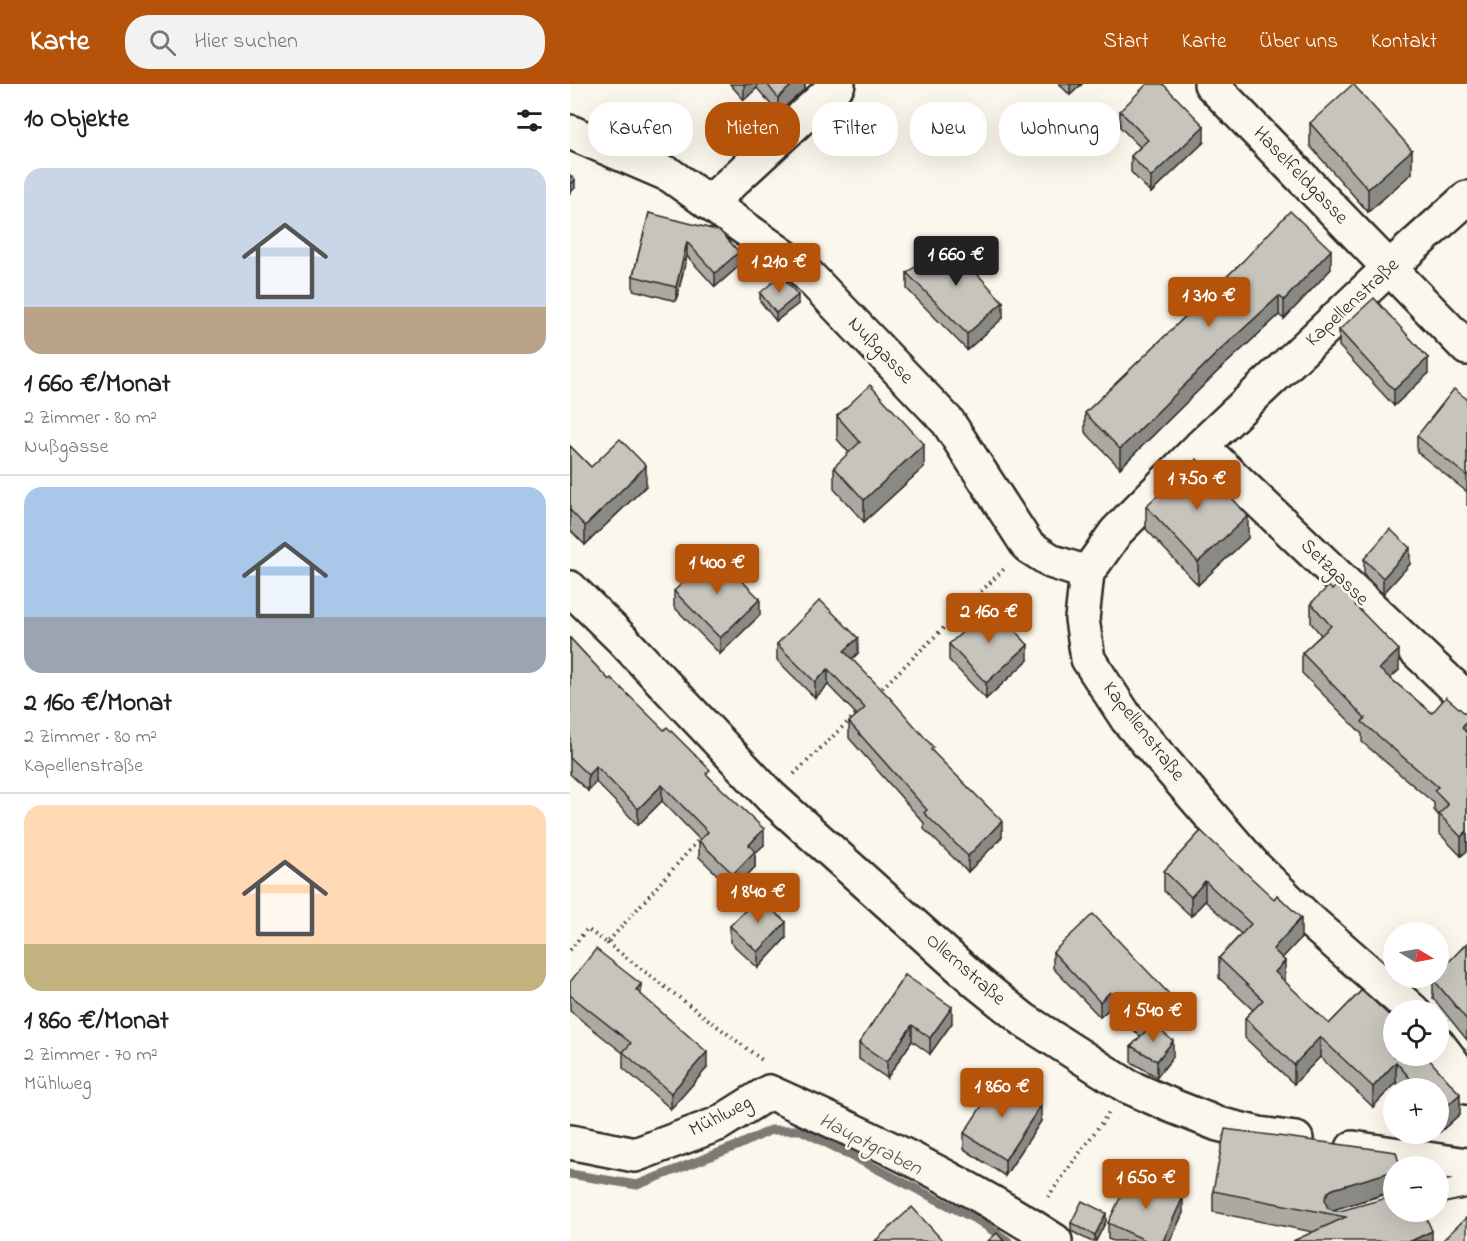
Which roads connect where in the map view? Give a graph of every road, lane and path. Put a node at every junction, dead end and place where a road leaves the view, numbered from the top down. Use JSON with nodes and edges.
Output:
{"nodes":[{"id":1,"x":838,"y":84,"type":"edge"},
{"id":2,"x":1211,"y":84,"type":"edge"},
{"id":3,"x":570,"y":132,"type":"edge"},
{"id":4,"x":1467,"y":198,"type":"edge"},
{"id":5,"x":709,"y":203,"type":"junction"},
{"id":6,"x":1389,"y":268,"type":"junction"},
{"id":7,"x":1467,"y":348,"type":"edge"},
{"id":8,"x":1201,"y":446,"type":"junction"},
{"id":9,"x":1087,"y":573,"type":"junction"},
{"id":10,"x":997,"y":576,"type":"dead end"},
{"id":11,"x":570,"y":588,"type":"edge"},
{"id":12,"x":871,"y":699,"type":"edge"},
{"id":13,"x":1467,"y":699,"type":"edge"},
{"id":14,"x":863,"y":707,"type":"edge"},
{"id":15,"x":771,"y":797,"type":"junction"},
{"id":16,"x":707,"y":830,"type":"edge"},
{"id":17,"x":607,"y":943,"type":"junction"},
{"id":18,"x":570,"y":950,"type":"edge"},
{"id":19,"x":1400,"y":1000,"type":"edge"},
{"id":20,"x":1449,"y":1058,"type":"edge"},
{"id":21,"x":1127,"y":1086,"type":"junction"},
{"id":22,"x":1467,"y":1087,"type":"edge"},
{"id":23,"x":769,"y":1092,"type":"junction"},
{"id":24,"x":570,"y":1142,"type":"edge"},
{"id":25,"x":1467,"y":1165,"type":"edge"},
{"id":26,"x":1467,"y":1187,"type":"edge"},
{"id":27,"x":1449,"y":1191,"type":"edge"},
{"id":28,"x":1042,"y":1232,"type":"edge"}],
"edges":[{"from":1,"to":5,"type":"street"},
{"from":2,"to":6,"type":"street","name":"Haselfeldgasse"},
{"from":3,"to":5,"type":"street","name":"Nußgasse"},
{"from":4,"to":6,"type":"street","name":"Kapellenstraße"},
{"from":5,"to":9,"type":"street","name":"Nußgasse"},
{"from":6,"to":7,"type":"street","name":"Haselfeldgasse"},
{"from":6,"to":8,"type":"street","name":"Kapellenstraße"},
{"from":8,"to":9,"type":"street","name":"Kapellenstraße"},
{"from":8,"to":13,"type":"street","name":"Setzgasse"},
{"from":9,"to":19,"type":"street","name":"Kapellenstraße"},
{"from":10,"to":12,"type":"path"},
{"from":11,"to":15,"type":"street","name":"Ollernstraße"},
{"from":14,"to":15,"type":"path"},
{"from":15,"to":21,"type":"street","name":"Ollernstraße"},
{"from":16,"to":17,"type":"path"},
{"from":17,"to":18,"type":"path"},
{"from":17,"to":23,"type":"path"},
{"from":20,"to":22,"type":"street"},
{"from":21,"to":25,"type":"street","name":"Ollernstraße"},
{"from":21,"to":28,"type":"path"},
{"from":23,"to":24,"type":"street","name":"Mühlweg"},
{"from":23,"to":28,"type":"street","name":"Mühlweg"},
{"from":26,"to":27,"type":"lane"}]}
